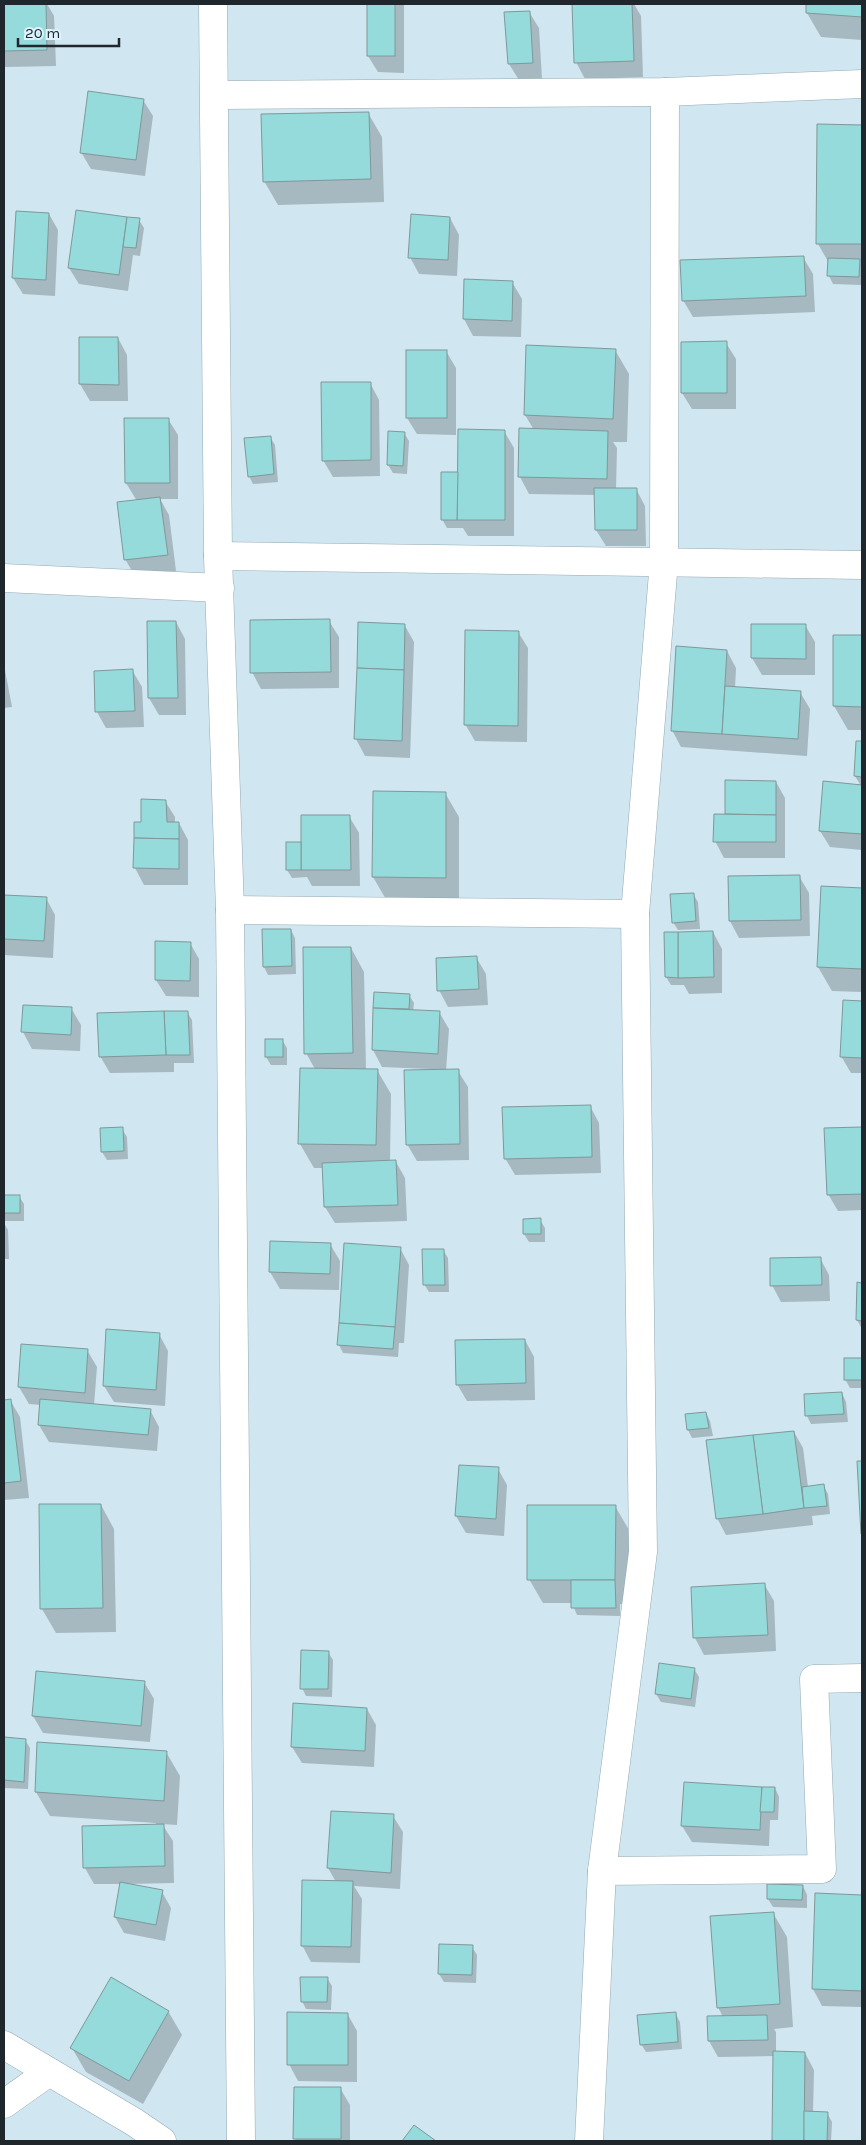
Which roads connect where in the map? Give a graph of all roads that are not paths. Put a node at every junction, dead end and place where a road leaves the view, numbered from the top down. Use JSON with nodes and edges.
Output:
{"nodes":[{"id":1,"x":214,"y":4,"type":"edge"},
{"id":2,"x":862,"y":84,"type":"edge"},
{"id":3,"x":665,"y":92,"type":"junction"},
{"id":4,"x":215,"y":95,"type":"junction"},
{"id":5,"x":218,"y":556,"type":"junction"},
{"id":6,"x":664,"y":561,"type":"junction"},
{"id":7,"x":862,"y":565,"type":"edge"},
{"id":8,"x":4,"y":578,"type":"edge"},
{"id":9,"x":220,"y":588,"type":"junction"},
{"id":10,"x":230,"y":910,"type":"junction"},
{"id":11,"x":635,"y":914,"type":"junction"},
{"id":12,"x":862,"y":1678,"type":"edge"},
{"id":13,"x":602,"y":1870,"type":"junction"},
{"id":14,"x":4,"y":2045,"type":"edge"},
{"id":15,"x":49,"y":2072,"type":"junction"},
{"id":16,"x":4,"y":2104,"type":"edge"},
{"id":17,"x":162,"y":2141,"type":"edge"},
{"id":18,"x":241,"y":2141,"type":"edge"},
{"id":19,"x":589,"y":2141,"type":"edge"}],
"edges":[{"from":1,"to":4,"type":"street"},
{"from":2,"to":3,"type":"street"},
{"from":3,"to":4,"type":"street"},
{"from":3,"to":6,"type":"street"},
{"from":4,"to":5,"type":"street"},
{"from":5,"to":6,"type":"street"},
{"from":5,"to":9,"type":"street"},
{"from":6,"to":7,"type":"street"},
{"from":6,"to":11,"type":"street"},
{"from":8,"to":9,"type":"street"},
{"from":9,"to":10,"type":"street"},
{"from":10,"to":11,"type":"street"},
{"from":10,"to":18,"type":"street"},
{"from":11,"to":13,"type":"street"},
{"from":12,"to":13,"type":"street"},
{"from":13,"to":19,"type":"street"},
{"from":14,"to":15,"type":"street"},
{"from":15,"to":16,"type":"street"},
{"from":15,"to":17,"type":"street"}]}
